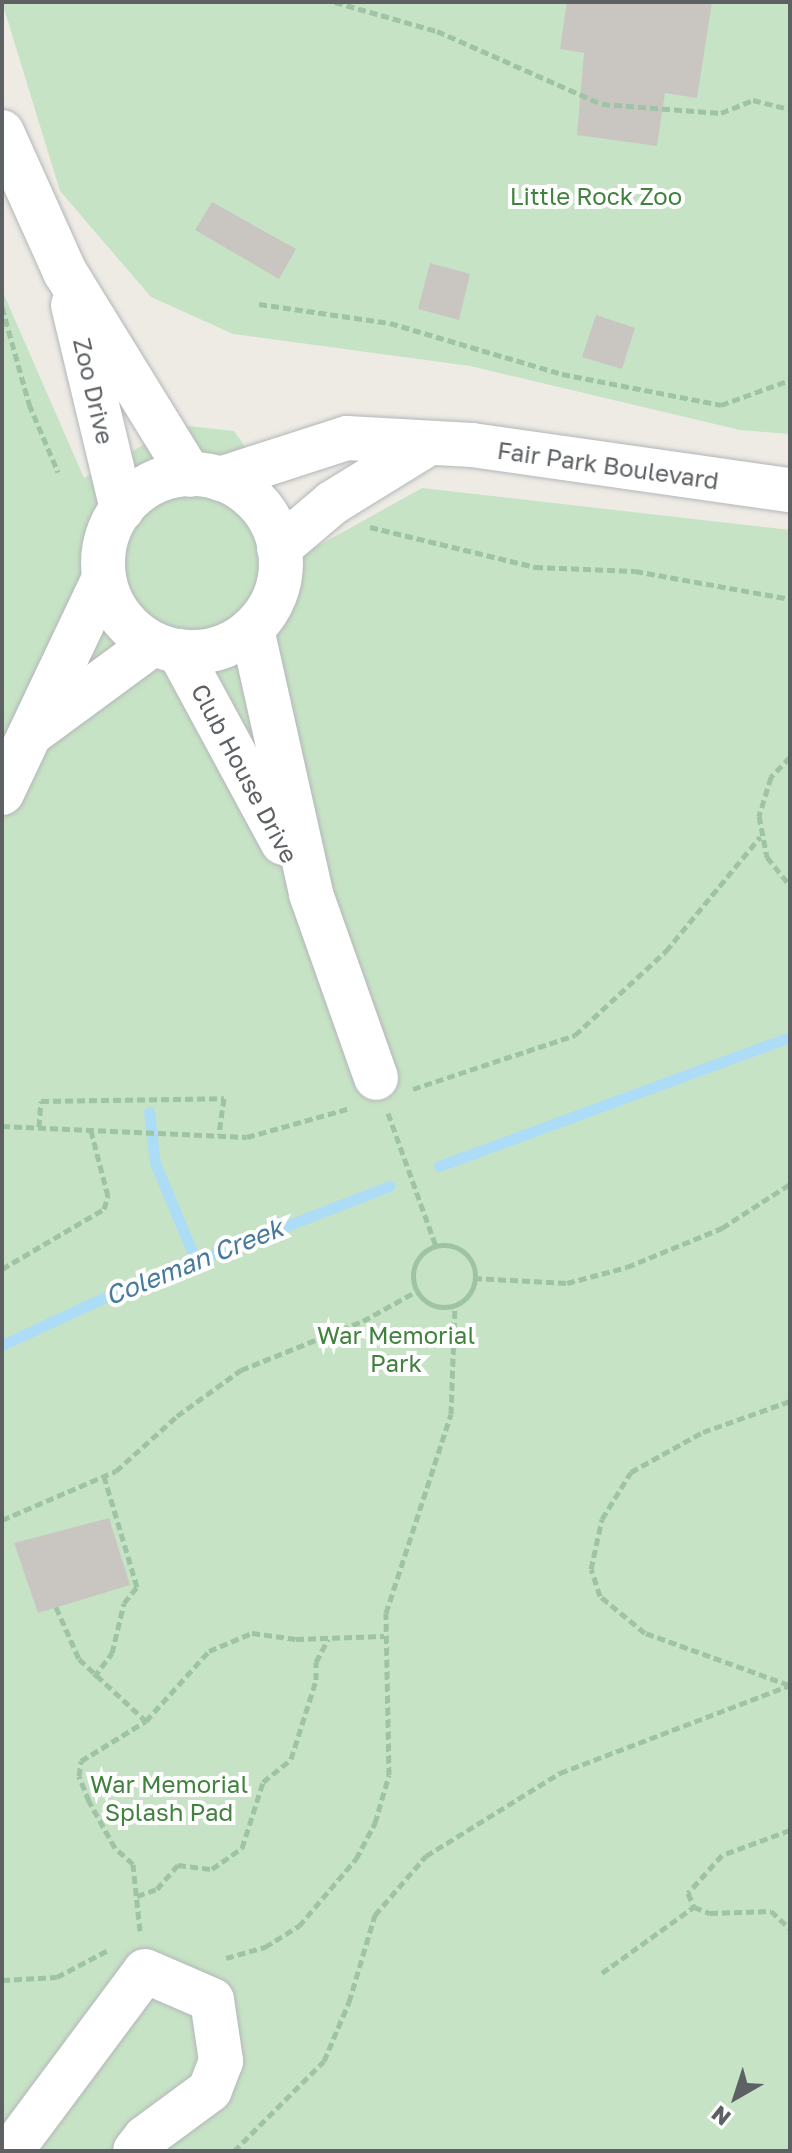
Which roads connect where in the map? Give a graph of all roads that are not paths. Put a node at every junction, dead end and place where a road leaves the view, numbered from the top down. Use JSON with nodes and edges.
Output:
{"nodes":[{"id":1,"x":2,"y":132,"type":"edge"},
{"id":2,"x":65,"y":272,"type":"junction"},
{"id":3,"x":426,"y":445,"type":"junction"},
{"id":4,"x":205,"y":477,"type":"junction"},
{"id":5,"x":790,"y":490,"type":"edge"},
{"id":6,"x":122,"y":509,"type":"junction"},
{"id":7,"x":279,"y":548,"type":"junction"},
{"id":8,"x":104,"y":578,"type":"junction"},
{"id":9,"x":252,"y":629,"type":"junction"},
{"id":10,"x":166,"y":648,"type":"junction"},
{"id":11,"x":33,"y":732,"type":"junction"},
{"id":12,"x":2,"y":793,"type":"edge"},
{"id":13,"x":311,"y":894,"type":"junction"},
{"id":14,"x":379,"y":1092,"type":"road end"},
{"id":15,"x":11,"y":2151,"type":"edge"},
{"id":16,"x":135,"y":2151,"type":"edge"}],
"edges":[{"from":1,"to":2,"type":"street","name":"Zoo Drive"},
{"from":2,"to":4,"type":"street","name":"Zoo Drive"},
{"from":2,"to":6,"type":"street","name":"Zoo Drive"},
{"from":3,"to":4,"type":"street","name":"Fair Park Boulevard"},
{"from":3,"to":5,"type":"street","name":"Fair Park Boulevard"},
{"from":3,"to":7,"type":"street"},
{"from":4,"to":6,"type":"street","name":"Fair Park Boulevard"},
{"from":4,"to":7,"type":"street"},
{"from":6,"to":8,"type":"street","name":"Fair Park Boulevard"},
{"from":7,"to":9,"type":"street"},
{"from":8,"to":10,"type":"street"},
{"from":8,"to":11,"type":"street","name":"Fair Park Boulevard"},
{"from":9,"to":10,"type":"street"},
{"from":9,"to":13,"type":"street","name":"Club House Drive"},
{"from":10,"to":11,"type":"street","name":"Fair Park Boulevard"},
{"from":10,"to":13,"type":"street","name":"Club House Drive"},
{"from":11,"to":12,"type":"street","name":"Fair Park Boulevard"},
{"from":13,"to":14,"type":"street","name":"Club House Drive"},
{"from":15,"to":16,"type":"street"}]}
